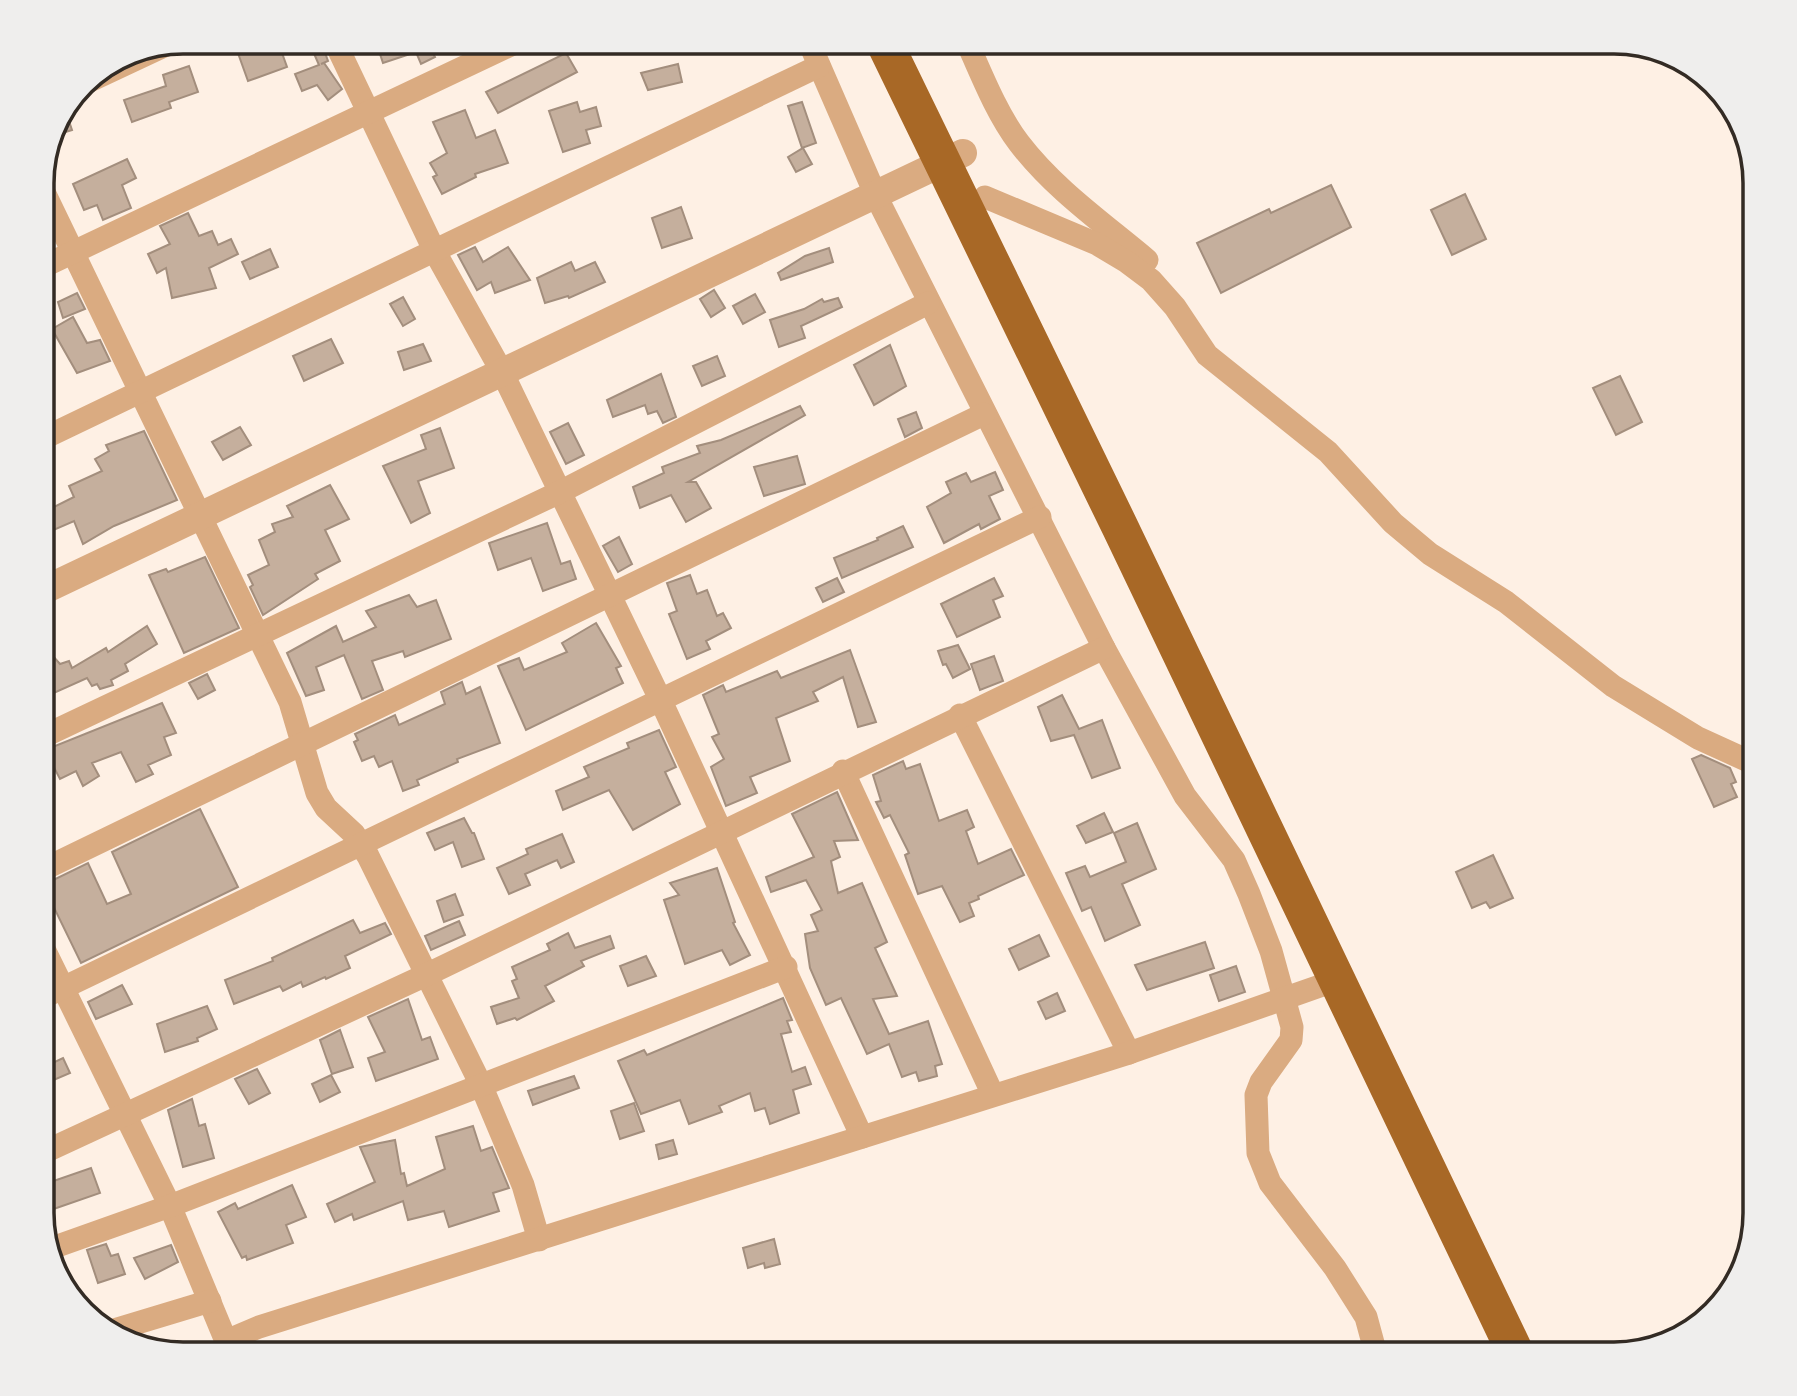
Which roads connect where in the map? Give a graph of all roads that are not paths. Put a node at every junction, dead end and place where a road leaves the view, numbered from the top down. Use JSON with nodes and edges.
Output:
{"nodes":[{"id":1,"x":914,"y":54,"type":"edge"},
{"id":2,"x":973,"y":54,"type":"edge"},
{"id":3,"x":341,"y":55,"type":"edge"},
{"id":4,"x":489,"y":55,"type":"edge"},
{"id":5,"x":814,"y":55,"type":"edge"},
{"id":6,"x":891,"y":55,"type":"edge"},
{"id":7,"x":819,"y":66,"type":"junction"},
{"id":8,"x":368,"y":111,"type":"junction"},
{"id":9,"x":953,"y":158,"type":"junction"},
{"id":10,"x":876,"y":196,"type":"junction"},
{"id":11,"x":985,"y":197,"type":"junction"},
{"id":12,"x":55,"y":214,"type":"edge"},
{"id":13,"x":435,"y":251,"type":"junction"},
{"id":14,"x":74,"y":252,"type":"junction"},
{"id":15,"x":55,"y":261,"type":"edge"},
{"id":16,"x":929,"y":303,"type":"junction"},
{"id":17,"x":1175,"y":307,"type":"junction"},
{"id":18,"x":502,"y":372,"type":"junction"},
{"id":19,"x":141,"y":390,"type":"junction"},
{"id":20,"x":984,"y":414,"type":"junction"},
{"id":21,"x":55,"y":433,"type":"edge"},
{"id":22,"x":558,"y":493,"type":"junction"},
{"id":23,"x":202,"y":517,"type":"junction"},
{"id":24,"x":1040,"y":517,"type":"junction"},
{"id":25,"x":55,"y":585,"type":"edge"},
{"id":26,"x":608,"y":595,"type":"junction"},
{"id":27,"x":258,"y":636,"type":"junction"},
{"id":28,"x":1104,"y":648,"type":"junction"},
{"id":29,"x":662,"y":701,"type":"junction"},
{"id":30,"x":960,"y":715,"type":"junction"},
{"id":31,"x":55,"y":731,"type":"edge"},
{"id":32,"x":303,"y":743,"type":"junction"},
{"id":33,"x":1743,"y":759,"type":"edge"},
{"id":34,"x":843,"y":771,"type":"junction"},
{"id":35,"x":721,"y":831,"type":"junction"},
{"id":36,"x":361,"y":843,"type":"junction"},
{"id":37,"x":55,"y":864,"type":"edge"},
{"id":38,"x":786,"y":967,"type":"junction"},
{"id":39,"x":55,"y":969,"type":"edge"},
{"id":40,"x":426,"y":975,"type":"junction"},
{"id":41,"x":1337,"y":980,"type":"junction"},
{"id":42,"x":65,"y":988,"type":"junction"},
{"id":43,"x":55,"y":992,"type":"edge"},
{"id":44,"x":1286,"y":1000,"type":"junction"},
{"id":45,"x":1129,"y":1053,"type":"junction"},
{"id":46,"x":481,"y":1085,"type":"junction"},
{"id":47,"x":993,"y":1096,"type":"junction"},
{"id":48,"x":124,"y":1114,"type":"junction"},
{"id":49,"x":862,"y":1137,"type":"junction"},
{"id":50,"x":55,"y":1147,"type":"edge"},
{"id":51,"x":170,"y":1206,"type":"junction"},
{"id":52,"x":538,"y":1240,"type":"junction"},
{"id":53,"x":59,"y":1246,"type":"edge"},
{"id":54,"x":210,"y":1301,"type":"junction"},
{"id":55,"x":125,"y":1328,"type":"edge"},
{"id":56,"x":222,"y":1342,"type":"edge"},
{"id":57,"x":234,"y":1342,"type":"edge"},
{"id":58,"x":1373,"y":1342,"type":"edge"},
{"id":59,"x":1510,"y":1342,"type":"edge"},
{"id":60,"x":1535,"y":1342,"type":"edge"}],
"edges":[{"from":1,"to":9,"type":"highway"},
{"from":2,"to":17,"type":"street"},
{"from":3,"to":8,"type":"street"},
{"from":4,"to":8,"type":"street"},
{"from":5,"to":7,"type":"street"},
{"from":6,"to":9,"type":"highway"},
{"from":7,"to":10,"type":"street"},
{"from":7,"to":13,"type":"street"},
{"from":8,"to":13,"type":"street"},
{"from":8,"to":14,"type":"street"},
{"from":9,"to":10,"type":"street"},
{"from":9,"to":11,"type":"highway"},
{"from":9,"to":41,"type":"highway"},
{"from":10,"to":16,"type":"street"},
{"from":10,"to":18,"type":"street"},
{"from":11,"to":17,"type":"street"},
{"from":11,"to":60,"type":"highway"},
{"from":12,"to":14,"type":"street"},
{"from":13,"to":18,"type":"street"},
{"from":13,"to":19,"type":"street"},
{"from":14,"to":15,"type":"street"},
{"from":14,"to":19,"type":"street"},
{"from":16,"to":20,"type":"street"},
{"from":16,"to":22,"type":"street"},
{"from":17,"to":33,"type":"street"},
{"from":18,"to":22,"type":"street"},
{"from":18,"to":23,"type":"street"},
{"from":19,"to":21,"type":"street"},
{"from":19,"to":23,"type":"street"},
{"from":20,"to":24,"type":"street"},
{"from":20,"to":26,"type":"street"},
{"from":22,"to":26,"type":"street"},
{"from":22,"to":27,"type":"street"},
{"from":23,"to":25,"type":"street"},
{"from":23,"to":27,"type":"street"},
{"from":24,"to":28,"type":"street"},
{"from":24,"to":29,"type":"street"},
{"from":26,"to":29,"type":"street"},
{"from":26,"to":32,"type":"street"},
{"from":27,"to":31,"type":"street"},
{"from":27,"to":32,"type":"street"},
{"from":28,"to":30,"type":"street"},
{"from":28,"to":44,"type":"street"},
{"from":29,"to":35,"type":"street"},
{"from":29,"to":36,"type":"street"},
{"from":30,"to":34,"type":"street"},
{"from":30,"to":45,"type":"street"},
{"from":32,"to":36,"type":"street"},
{"from":32,"to":37,"type":"street"},
{"from":34,"to":35,"type":"street"},
{"from":34,"to":47,"type":"street"},
{"from":35,"to":38,"type":"street"},
{"from":35,"to":40,"type":"street"},
{"from":36,"to":40,"type":"street"},
{"from":36,"to":42,"type":"street"},
{"from":38,"to":46,"type":"street"},
{"from":38,"to":49,"type":"street"},
{"from":39,"to":42,"type":"street"},
{"from":40,"to":46,"type":"street"},
{"from":40,"to":48,"type":"street"},
{"from":41,"to":44,"type":"street"},
{"from":41,"to":59,"type":"highway"},
{"from":42,"to":43,"type":"street"},
{"from":42,"to":48,"type":"street"},
{"from":44,"to":45,"type":"street"},
{"from":44,"to":58,"type":"street"},
{"from":45,"to":47,"type":"street"},
{"from":46,"to":51,"type":"street"},
{"from":46,"to":52,"type":"street"},
{"from":47,"to":49,"type":"street"},
{"from":48,"to":50,"type":"street"},
{"from":48,"to":51,"type":"street"},
{"from":49,"to":52,"type":"street"},
{"from":51,"to":53,"type":"street"},
{"from":51,"to":54,"type":"street"},
{"from":52,"to":57,"type":"street"},
{"from":54,"to":55,"type":"street"},
{"from":54,"to":56,"type":"street"}]}
